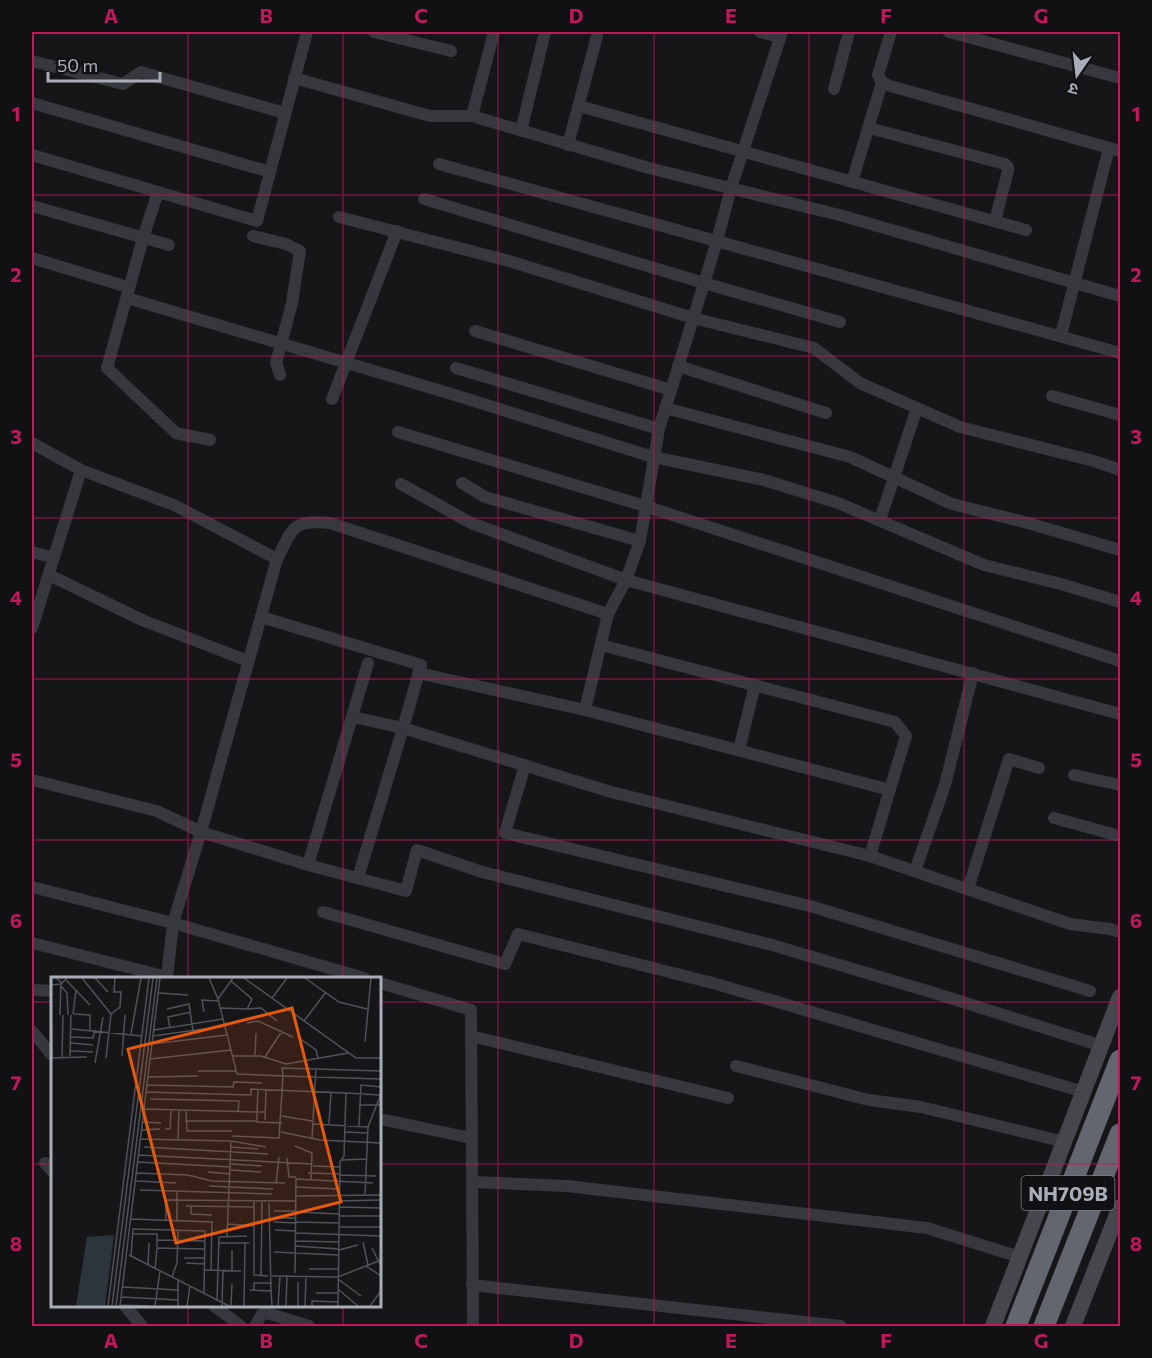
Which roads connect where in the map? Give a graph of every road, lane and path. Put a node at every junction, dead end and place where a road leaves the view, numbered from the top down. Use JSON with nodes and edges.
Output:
{"nodes":[{"id":1,"x":307,"y":32,"type":"edge"},
{"id":2,"x":374,"y":32,"type":"edge"},
{"id":3,"x":494,"y":32,"type":"edge"},
{"id":4,"x":545,"y":32,"type":"edge"},
{"id":5,"x":598,"y":32,"type":"edge"},
{"id":6,"x":760,"y":32,"type":"edge"},
{"id":7,"x":849,"y":32,"type":"edge"},
{"id":8,"x":891,"y":32,"type":"edge"},
{"id":9,"x":949,"y":32,"type":"edge"},
{"id":10,"x":781,"y":34,"type":"edge"},
{"id":11,"x":451,"y":51,"type":"dead end"},
{"id":12,"x":32,"y":61,"type":"edge"},
{"id":13,"x":294,"y":78,"type":"junction"},
{"id":14,"x":1120,"y":78,"type":"edge"},
{"id":15,"x":882,"y":82,"type":"junction"},
{"id":16,"x":834,"y":89,"type":"dead end"},
{"id":17,"x":32,"y":103,"type":"edge"},
{"id":18,"x":579,"y":106,"type":"junction"},
{"id":19,"x":285,"y":113,"type":"junction"},
{"id":20,"x":472,"y":116,"type":"junction"},
{"id":21,"x":869,"y":128,"type":"junction"},
{"id":22,"x":521,"y":131,"type":"junction"},
{"id":23,"x":568,"y":145,"type":"junction"},
{"id":24,"x":1115,"y":149,"type":"edge"},
{"id":25,"x":743,"y":151,"type":"junction"},
{"id":26,"x":32,"y":155,"type":"edge"},
{"id":27,"x":439,"y":164,"type":"dead end"},
{"id":28,"x":270,"y":172,"type":"junction"},
{"id":29,"x":852,"y":182,"type":"junction"},
{"id":30,"x":731,"y":188,"type":"junction"},
{"id":31,"x":158,"y":192,"type":"junction"},
{"id":32,"x":424,"y":199,"type":"dead end"},
{"id":33,"x":32,"y":206,"type":"edge"},
{"id":34,"x":339,"y":217,"type":"dead end"},
{"id":35,"x":994,"y":221,"type":"junction"},
{"id":36,"x":1026,"y":230,"type":"dead end"},
{"id":37,"x":397,"y":231,"type":"junction"},
{"id":38,"x":253,"y":236,"type":"dead end"},
{"id":39,"x":143,"y":237,"type":"junction"},
{"id":40,"x":717,"y":241,"type":"junction"},
{"id":41,"x":169,"y":245,"type":"dead end"},
{"id":42,"x":32,"y":258,"type":"edge"},
{"id":43,"x":704,"y":283,"type":"junction"},
{"id":44,"x":1074,"y":283,"type":"junction"},
{"id":45,"x":122,"y":285,"type":"dead end"},
{"id":46,"x":1120,"y":296,"type":"edge"},
{"id":47,"x":128,"y":298,"type":"junction"},
{"id":48,"x":693,"y":318,"type":"junction"},
{"id":49,"x":840,"y":322,"type":"dead end"},
{"id":50,"x":475,"y":331,"type":"dead end"},
{"id":51,"x":1061,"y":335,"type":"junction"},
{"id":52,"x":280,"y":343,"type":"junction"},
{"id":53,"x":1120,"y":353,"type":"edge"},
{"id":54,"x":346,"y":363,"type":"junction"},
{"id":55,"x":678,"y":366,"type":"junction"},
{"id":56,"x":456,"y":368,"type":"dead end"},
{"id":57,"x":280,"y":375,"type":"dead end"},
{"id":58,"x":670,"y":390,"type":"junction"},
{"id":59,"x":1052,"y":396,"type":"dead end"},
{"id":60,"x":332,"y":399,"type":"dead end"},
{"id":61,"x":665,"y":408,"type":"junction"},
{"id":62,"x":917,"y":408,"type":"junction"},
{"id":63,"x":826,"y":412,"type":"dead end"},
{"id":64,"x":1120,"y":415,"type":"edge"},
{"id":65,"x":658,"y":429,"type":"junction"},
{"id":66,"x":398,"y":432,"type":"dead end"},
{"id":67,"x":210,"y":440,"type":"dead end"},
{"id":68,"x":32,"y":443,"type":"edge"},
{"id":69,"x":653,"y":457,"type":"junction"},
{"id":70,"x":81,"y":470,"type":"junction"},
{"id":71,"x":1120,"y":470,"type":"edge"},
{"id":72,"x":893,"y":478,"type":"junction"},
{"id":73,"x":462,"y":483,"type":"dead end"},
{"id":74,"x":401,"y":484,"type":"dead end"},
{"id":75,"x":645,"y":506,"type":"junction"},
{"id":76,"x":880,"y":520,"type":"junction"},
{"id":77,"x":639,"y":541,"type":"junction"},
{"id":78,"x":1120,"y":550,"type":"edge"},
{"id":79,"x":32,"y":552,"type":"edge"},
{"id":80,"x":54,"y":558,"type":"junction"},
{"id":81,"x":277,"y":559,"type":"junction"},
{"id":82,"x":49,"y":575,"type":"junction"},
{"id":83,"x":626,"y":580,"type":"junction"},
{"id":84,"x":1120,"y":602,"type":"edge"},
{"id":85,"x":608,"y":614,"type":"junction"},
{"id":86,"x":261,"y":617,"type":"junction"},
{"id":87,"x":32,"y":628,"type":"edge"},
{"id":88,"x":601,"y":645,"type":"junction"},
{"id":89,"x":1120,"y":660,"type":"edge"},
{"id":90,"x":248,"y":661,"type":"junction"},
{"id":91,"x":368,"y":663,"type":"dead end"},
{"id":92,"x":418,"y":673,"type":"junction"},
{"id":93,"x":973,"y":673,"type":"junction"},
{"id":94,"x":755,"y":686,"type":"junction"},
{"id":95,"x":585,"y":710,"type":"junction"},
{"id":96,"x":1120,"y":714,"type":"edge"},
{"id":97,"x":353,"y":717,"type":"junction"},
{"id":98,"x":403,"y":728,"type":"junction"},
{"id":99,"x":739,"y":750,"type":"junction"},
{"id":100,"x":525,"y":765,"type":"junction"},
{"id":101,"x":1039,"y":768,"type":"dead end"},
{"id":102,"x":1074,"y":776,"type":"dead end"},
{"id":103,"x":32,"y":780,"type":"edge"},
{"id":104,"x":1120,"y":784,"type":"edge"},
{"id":105,"x":890,"y":790,"type":"junction"},
{"id":106,"x":1054,"y":818,"type":"dead end"},
{"id":107,"x":201,"y":832,"type":"junction"},
{"id":108,"x":1120,"y":836,"type":"edge"},
{"id":109,"x":870,"y":856,"type":"junction"},
{"id":110,"x":308,"y":865,"type":"junction"},
{"id":111,"x":915,"y":871,"type":"junction"},
{"id":112,"x":358,"y":878,"type":"junction"},
{"id":113,"x":32,"y":887,"type":"edge"},
{"id":114,"x":968,"y":889,"type":"junction"},
{"id":115,"x":322,"y":912,"type":"dead end"},
{"id":116,"x":173,"y":923,"type":"junction"},
{"id":117,"x":1115,"y":931,"type":"edge"},
{"id":118,"x":32,"y":943,"type":"edge"},
{"id":119,"x":361,"y":977,"type":"edge"},
{"id":120,"x":381,"y":983,"type":"edge"},
{"id":121,"x":32,"y":990,"type":"edge"},
{"id":122,"x":51,"y":991,"type":"edge"},
{"id":123,"x":1090,"y":991,"type":"dead end"},
{"id":124,"x":1120,"y":997,"type":"edge"},
{"id":125,"x":32,"y":1031,"type":"edge"},
{"id":126,"x":471,"y":1036,"type":"junction"},
{"id":127,"x":1102,"y":1046,"type":"junction"},
{"id":128,"x":51,"y":1054,"type":"edge"},
{"id":129,"x":1120,"y":1060,"type":"edge"},
{"id":130,"x":736,"y":1066,"type":"dead end"},
{"id":131,"x":1084,"y":1092,"type":"junction"},
{"id":132,"x":728,"y":1098,"type":"dead end"},
{"id":133,"x":381,"y":1119,"type":"edge"},
{"id":134,"x":1120,"y":1134,"type":"edge"},
{"id":135,"x":471,"y":1138,"type":"junction"},
{"id":136,"x":1065,"y":1142,"type":"junction"},
{"id":137,"x":472,"y":1182,"type":"junction"},
{"id":138,"x":1120,"y":1208,"type":"edge"},
{"id":139,"x":1020,"y":1257,"type":"junction"},
{"id":140,"x":472,"y":1285,"type":"junction"},
{"id":141,"x":127,"y":1307,"type":"edge"},
{"id":142,"x":217,"y":1307,"type":"edge"},
{"id":143,"x":142,"y":1326,"type":"edge"},
{"id":144,"x":241,"y":1326,"type":"edge"},
{"id":145,"x":255,"y":1326,"type":"edge"},
{"id":146,"x":309,"y":1326,"type":"edge"},
{"id":147,"x":472,"y":1326,"type":"edge"},
{"id":148,"x":841,"y":1326,"type":"edge"},
{"id":149,"x":993,"y":1326,"type":"edge"},
{"id":150,"x":1016,"y":1326,"type":"edge"},
{"id":151,"x":1044,"y":1326,"type":"edge"},
{"id":152,"x":1073,"y":1326,"type":"edge"}],
"edges":[{"from":1,"to":13,"type":"street"},
{"from":2,"to":11,"type":"street"},
{"from":3,"to":20,"type":"street"},
{"from":4,"to":22,"type":"street"},
{"from":5,"to":18,"type":"street"},
{"from":6,"to":10,"type":"street"},
{"from":7,"to":16,"type":"street"},
{"from":8,"to":15,"type":"street"},
{"from":9,"to":14,"type":"street"},
{"from":10,"to":25,"type":"street"},
{"from":12,"to":19,"type":"street"},
{"from":13,"to":19,"type":"street"},
{"from":13,"to":20,"type":"street"},
{"from":15,"to":21,"type":"street"},
{"from":15,"to":24,"type":"street"},
{"from":17,"to":28,"type":"street"},
{"from":18,"to":23,"type":"street"},
{"from":18,"to":25,"type":"street"},
{"from":19,"to":28,"type":"street"},
{"from":20,"to":22,"type":"street"},
{"from":21,"to":29,"type":"street"},
{"from":21,"to":35,"type":"street"},
{"from":22,"to":23,"type":"street"},
{"from":23,"to":30,"type":"street"},
{"from":24,"to":44,"type":"street"},
{"from":25,"to":29,"type":"street"},
{"from":25,"to":30,"type":"street"},
{"from":26,"to":31,"type":"street"},
{"from":27,"to":40,"type":"street"},
{"from":28,"to":31,"type":"street"},
{"from":29,"to":35,"type":"street"},
{"from":30,"to":40,"type":"street"},
{"from":30,"to":44,"type":"street"},
{"from":31,"to":39,"type":"street"},
{"from":32,"to":43,"type":"street"},
{"from":33,"to":39,"type":"street"},
{"from":34,"to":37,"type":"street"},
{"from":35,"to":36,"type":"street"},
{"from":37,"to":48,"type":"street"},
{"from":37,"to":54,"type":"street"},
{"from":38,"to":52,"type":"street"},
{"from":39,"to":41,"type":"street"},
{"from":39,"to":47,"type":"street"},
{"from":40,"to":43,"type":"street"},
{"from":40,"to":51,"type":"street"},
{"from":42,"to":45,"type":"street"},
{"from":43,"to":48,"type":"street"},
{"from":43,"to":49,"type":"street"},
{"from":44,"to":46,"type":"street"},
{"from":44,"to":51,"type":"street"},
{"from":47,"to":52,"type":"street"},
{"from":47,"to":67,"type":"street"},
{"from":48,"to":55,"type":"street"},
{"from":48,"to":62,"type":"street"},
{"from":50,"to":58,"type":"street"},
{"from":51,"to":53,"type":"street"},
{"from":52,"to":54,"type":"street"},
{"from":52,"to":57,"type":"street"},
{"from":54,"to":60,"type":"street"},
{"from":54,"to":69,"type":"street"},
{"from":55,"to":58,"type":"street"},
{"from":55,"to":63,"type":"street"},
{"from":56,"to":65,"type":"street"},
{"from":58,"to":61,"type":"street"},
{"from":59,"to":64,"type":"street"},
{"from":61,"to":65,"type":"street"},
{"from":61,"to":72,"type":"street"},
{"from":62,"to":71,"type":"street"},
{"from":62,"to":72,"type":"street"},
{"from":65,"to":69,"type":"street"},
{"from":66,"to":75,"type":"street"},
{"from":68,"to":70,"type":"street"},
{"from":69,"to":75,"type":"street"},
{"from":69,"to":76,"type":"street"},
{"from":70,"to":80,"type":"street"},
{"from":70,"to":81,"type":"street"},
{"from":72,"to":76,"type":"street"},
{"from":72,"to":78,"type":"street"},
{"from":73,"to":77,"type":"street"},
{"from":74,"to":83,"type":"street"},
{"from":75,"to":77,"type":"street"},
{"from":75,"to":89,"type":"street"},
{"from":76,"to":84,"type":"street"},
{"from":77,"to":83,"type":"street"},
{"from":79,"to":80,"type":"street"},
{"from":80,"to":82,"type":"street"},
{"from":81,"to":85,"type":"street"},
{"from":81,"to":86,"type":"street"},
{"from":82,"to":87,"type":"street"},
{"from":82,"to":90,"type":"street"},
{"from":83,"to":85,"type":"street"},
{"from":83,"to":93,"type":"street"},
{"from":85,"to":88,"type":"street"},
{"from":86,"to":90,"type":"street"},
{"from":86,"to":92,"type":"street"},
{"from":88,"to":94,"type":"street"},
{"from":88,"to":95,"type":"street"},
{"from":90,"to":107,"type":"street"},
{"from":91,"to":97,"type":"street"},
{"from":92,"to":95,"type":"street"},
{"from":92,"to":98,"type":"street"},
{"from":93,"to":96,"type":"street"},
{"from":93,"to":111,"type":"street"},
{"from":94,"to":99,"type":"street"},
{"from":94,"to":105,"type":"street"},
{"from":95,"to":99,"type":"street"},
{"from":97,"to":98,"type":"street"},
{"from":97,"to":110,"type":"street"},
{"from":98,"to":100,"type":"street"},
{"from":98,"to":112,"type":"street"},
{"from":99,"to":105,"type":"street"},
{"from":100,"to":109,"type":"street"},
{"from":100,"to":123,"type":"street"},
{"from":101,"to":114,"type":"street"},
{"from":102,"to":104,"type":"street"},
{"from":103,"to":107,"type":"street"},
{"from":105,"to":109,"type":"street"},
{"from":106,"to":108,"type":"street"},
{"from":107,"to":110,"type":"street"},
{"from":107,"to":116,"type":"street"},
{"from":109,"to":111,"type":"street"},
{"from":110,"to":112,"type":"street"},
{"from":111,"to":114,"type":"street"},
{"from":112,"to":127,"type":"street"},
{"from":113,"to":116,"type":"street"},
{"from":114,"to":117,"type":"street"},
{"from":115,"to":131,"type":"street"},
{"from":116,"to":118,"type":"street"},
{"from":116,"to":119,"type":"street"},
{"from":120,"to":126,"type":"street"},
{"from":121,"to":122,"type":"street"},
{"from":124,"to":127,"type":"street"},
{"from":125,"to":128,"type":"street"},
{"from":126,"to":132,"type":"street"},
{"from":126,"to":135,"type":"street"},
{"from":127,"to":131,"type":"street"},
{"from":129,"to":150,"type":"highway","number":"NH709B"},
{"from":130,"to":136,"type":"street"},
{"from":131,"to":136,"type":"street"},
{"from":133,"to":135,"type":"street"},
{"from":134,"to":151,"type":"highway","number":"NH709B"},
{"from":135,"to":137,"type":"street"},
{"from":136,"to":139,"type":"street"},
{"from":137,"to":139,"type":"street"},
{"from":137,"to":140,"type":"street"},
{"from":138,"to":152,"type":"street"},
{"from":139,"to":149,"type":"street"},
{"from":140,"to":147,"type":"street"},
{"from":140,"to":148,"type":"street"},
{"from":141,"to":143,"type":"street"},
{"from":142,"to":144,"type":"street"},
{"from":145,"to":146,"type":"street"}]}
